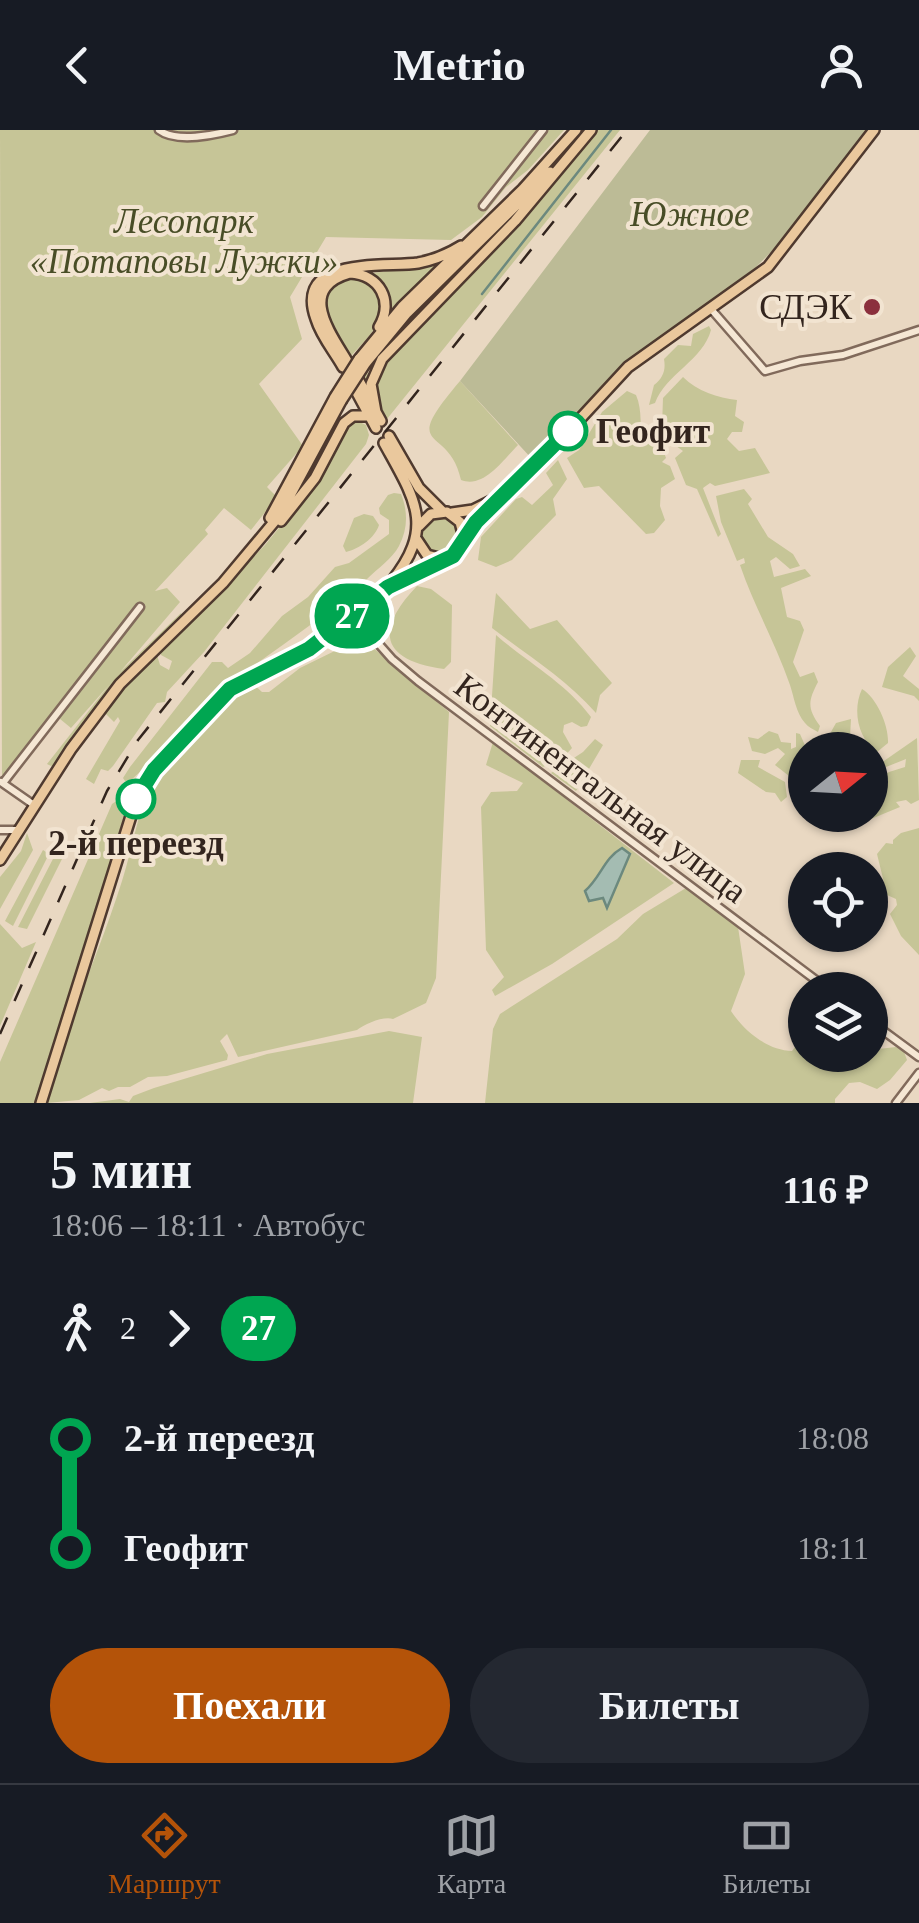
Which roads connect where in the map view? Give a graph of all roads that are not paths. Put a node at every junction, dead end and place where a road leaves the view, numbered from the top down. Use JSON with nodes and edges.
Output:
{"nodes":[{"id":1,"x":160,"y":130,"type":"edge"},
{"id":2,"x":233,"y":130,"type":"edge"},
{"id":3,"x":543,"y":130,"type":"edge"},
{"id":4,"x":576,"y":130,"type":"edge"},
{"id":5,"x":590,"y":130,"type":"edge"},
{"id":6,"x":874,"y":130,"type":"edge"},
{"id":7,"x":483,"y":206,"type":"dead end"},
{"id":8,"x":487,"y":225,"type":"junction"},
{"id":9,"x":710,"y":308,"type":"junction"},
{"id":10,"x":919,"y":330,"type":"edge"},
{"id":11,"x":368,"y":348,"type":"junction"},
{"id":12,"x":354,"y":362,"type":"junction"},
{"id":13,"x":356,"y":383,"type":"dead end"},
{"id":14,"x":376,"y":420,"type":"junction"},
{"id":15,"x":508,"y":490,"type":"junction"},
{"id":16,"x":445,"y":512,"type":"junction"},
{"id":17,"x":419,"y":526,"type":"junction"},
{"id":18,"x":263,"y":534,"type":"junction"},
{"id":19,"x":417,"y":538,"type":"junction"},
{"id":20,"x":463,"y":543,"type":"junction"},
{"id":21,"x":446,"y":559,"type":"junction"},
{"id":22,"x":388,"y":587,"type":"junction"},
{"id":23,"x":364,"y":606,"type":"junction"},
{"id":24,"x":140,"y":607,"type":"dead end"},
{"id":25,"x":353,"y":616,"type":"junction"},
{"id":26,"x":344,"y":623,"type":"junction"},
{"id":27,"x":361,"y":626,"type":"junction"},
{"id":28,"x":2,"y":782,"type":"edge"},
{"id":29,"x":34,"y":805,"type":"junction"},
{"id":30,"x":0,"y":830,"type":"edge"},
{"id":31,"x":19,"y":830,"type":"junction"},
{"id":32,"x":0,"y":860,"type":"edge"},
{"id":33,"x":804,"y":972,"type":"edge"},
{"id":34,"x":888,"y":1034,"type":"edge"},
{"id":35,"x":919,"y":1057,"type":"edge"},
{"id":36,"x":919,"y":1073,"type":"edge"},
{"id":37,"x":41,"y":1103,"type":"edge"},
{"id":38,"x":896,"y":1103,"type":"edge"}],
"edges":[{"from":1,"to":2,"type":"street"},
{"from":3,"to":7,"type":"street"},
{"from":4,"to":8,"type":"main road"},
{"from":5,"to":12,"type":"main road"},
{"from":5,"to":14,"type":"main road"},
{"from":6,"to":9,"type":"main road"},
{"from":8,"to":11,"type":"main road"},
{"from":8,"to":12,"type":"main road"},
{"from":9,"to":10,"type":"street"},
{"from":9,"to":15,"type":"main road"},
{"from":11,"to":12,"type":"main road"},
{"from":11,"to":12,"type":"main road"},
{"from":12,"to":18,"type":"main road","bridge":true},
{"from":13,"to":14,"type":"main road"},
{"from":14,"to":18,"type":"main road"},
{"from":15,"to":16,"type":"main road"},
{"from":15,"to":20,"type":"main road"},
{"from":16,"to":17,"type":"main road"},
{"from":16,"to":17,"type":"main road"},
{"from":16,"to":20,"type":"main road"},
{"from":17,"to":19,"type":"main road"},
{"from":18,"to":29,"type":"main road"},
{"from":19,"to":21,"type":"main road"},
{"from":19,"to":22,"type":"main road"},
{"from":20,"to":21,"type":"main road"},
{"from":21,"to":22,"type":"main road"},
{"from":22,"to":23,"type":"main road"},
{"from":23,"to":25,"type":"main road"},
{"from":23,"to":27,"type":"street"},
{"from":24,"to":28,"type":"street"},
{"from":25,"to":26,"type":"main road"},
{"from":25,"to":27,"type":"street","name":"Континентальная улица"},
{"from":26,"to":27,"type":"street"},
{"from":26,"to":37,"type":"main road"},
{"from":27,"to":33,"type":"street","name":"Континентальная улица"},
{"from":28,"to":29,"type":"street"},
{"from":29,"to":31,"type":"main road"},
{"from":30,"to":31,"type":"street"},
{"from":31,"to":32,"type":"main road"},
{"from":34,"to":35,"type":"street"},
{"from":36,"to":38,"type":"street"}]}
